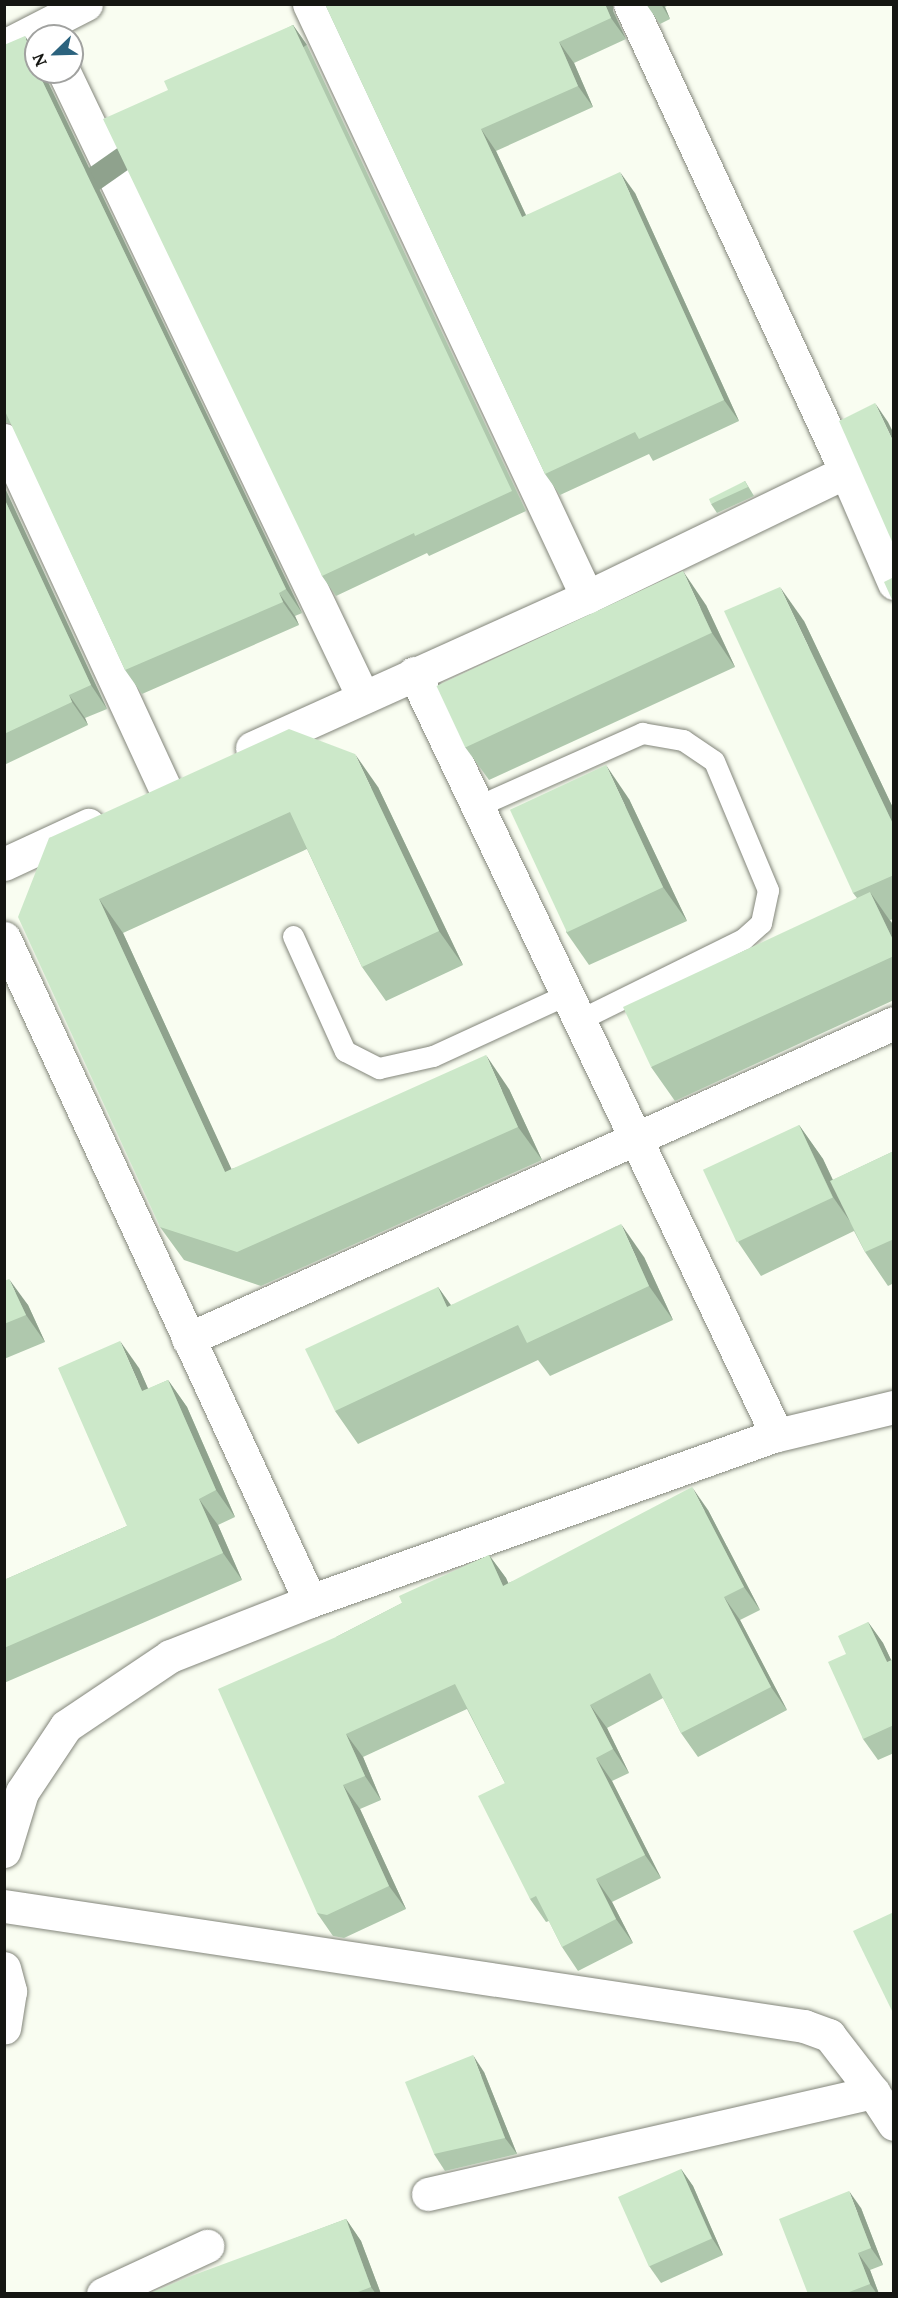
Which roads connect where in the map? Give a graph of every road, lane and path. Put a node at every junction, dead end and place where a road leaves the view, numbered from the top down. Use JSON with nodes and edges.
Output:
{"nodes":[{"id":1,"x":86,"y":4,"type":"edge"},
{"id":2,"x":309,"y":4,"type":"edge"},
{"id":3,"x":630,"y":4,"type":"edge"},
{"id":4,"x":55,"y":24,"type":"edge"},
{"id":5,"x":24,"y":38,"type":"edge"},
{"id":6,"x":4,"y":46,"type":"edge"},
{"id":7,"x":70,"y":84,"type":"edge"},
{"id":8,"x":4,"y":440,"type":"edge"},
{"id":9,"x":846,"y":472,"type":"junction"},
{"id":10,"x":894,"y":583,"type":"edge"},
{"id":11,"x":587,"y":597,"type":"junction"},
{"id":12,"x":414,"y":673,"type":"junction"},
{"id":13,"x":363,"y":697,"type":"junction"},
{"id":14,"x":227,"y":760,"type":"edge"},
{"id":15,"x":196,"y":774,"type":"edge"},
{"id":16,"x":165,"y":789,"type":"junction"},
{"id":17,"x":478,"y":806,"type":"junction"},
{"id":18,"x":4,"y":864,"type":"edge"},
{"id":19,"x":293,"y":936,"type":"dead end"},
{"id":20,"x":4,"y":938,"type":"edge"},
{"id":21,"x":575,"y":1007,"type":"junction"},
{"id":22,"x":894,"y":1023,"type":"edge"},
{"id":23,"x":638,"y":1138,"type":"junction"},
{"id":24,"x":188,"y":1339,"type":"junction"},
{"id":25,"x":894,"y":1407,"type":"edge"},
{"id":26,"x":777,"y":1435,"type":"junction"},
{"id":27,"x":310,"y":1601,"type":"junction"},
{"id":28,"x":4,"y":1851,"type":"edge"},
{"id":29,"x":4,"y":1906,"type":"edge"},
{"id":30,"x":4,"y":1968,"type":"edge"},
{"id":31,"x":4,"y":2028,"type":"edge"},
{"id":32,"x":873,"y":2092,"type":"junction"},
{"id":33,"x":894,"y":2124,"type":"edge"},
{"id":34,"x":428,"y":2194,"type":"dead end"},
{"id":35,"x":207,"y":2246,"type":"dead end"},
{"id":36,"x":103,"y":2294,"type":"edge"}],
"edges":[{"from":1,"to":4,"type":"street"},
{"from":2,"to":11,"type":"street"},
{"from":3,"to":9,"type":"street"},
{"from":5,"to":6,"type":"street"},
{"from":7,"to":13,"type":"street"},
{"from":8,"to":16,"type":"street"},
{"from":9,"to":10,"type":"street"},
{"from":9,"to":11,"type":"street"},
{"from":11,"to":12,"type":"street"},
{"from":12,"to":13,"type":"street"},
{"from":12,"to":17,"type":"street"},
{"from":13,"to":14,"type":"street"},
{"from":15,"to":16,"type":"street"},
{"from":16,"to":18,"type":"street"},
{"from":17,"to":21,"type":"street"},
{"from":17,"to":21,"type":"lane"},
{"from":19,"to":21,"type":"lane"},
{"from":20,"to":24,"type":"street"},
{"from":21,"to":23,"type":"street"},
{"from":22,"to":23,"type":"street"},
{"from":23,"to":24,"type":"street"},
{"from":23,"to":26,"type":"street"},
{"from":24,"to":27,"type":"street"},
{"from":25,"to":26,"type":"street"},
{"from":26,"to":27,"type":"street"},
{"from":27,"to":28,"type":"street"},
{"from":29,"to":32,"type":"street"},
{"from":30,"to":31,"type":"street"},
{"from":32,"to":33,"type":"street"},
{"from":32,"to":34,"type":"street"},
{"from":35,"to":36,"type":"street"}]}
